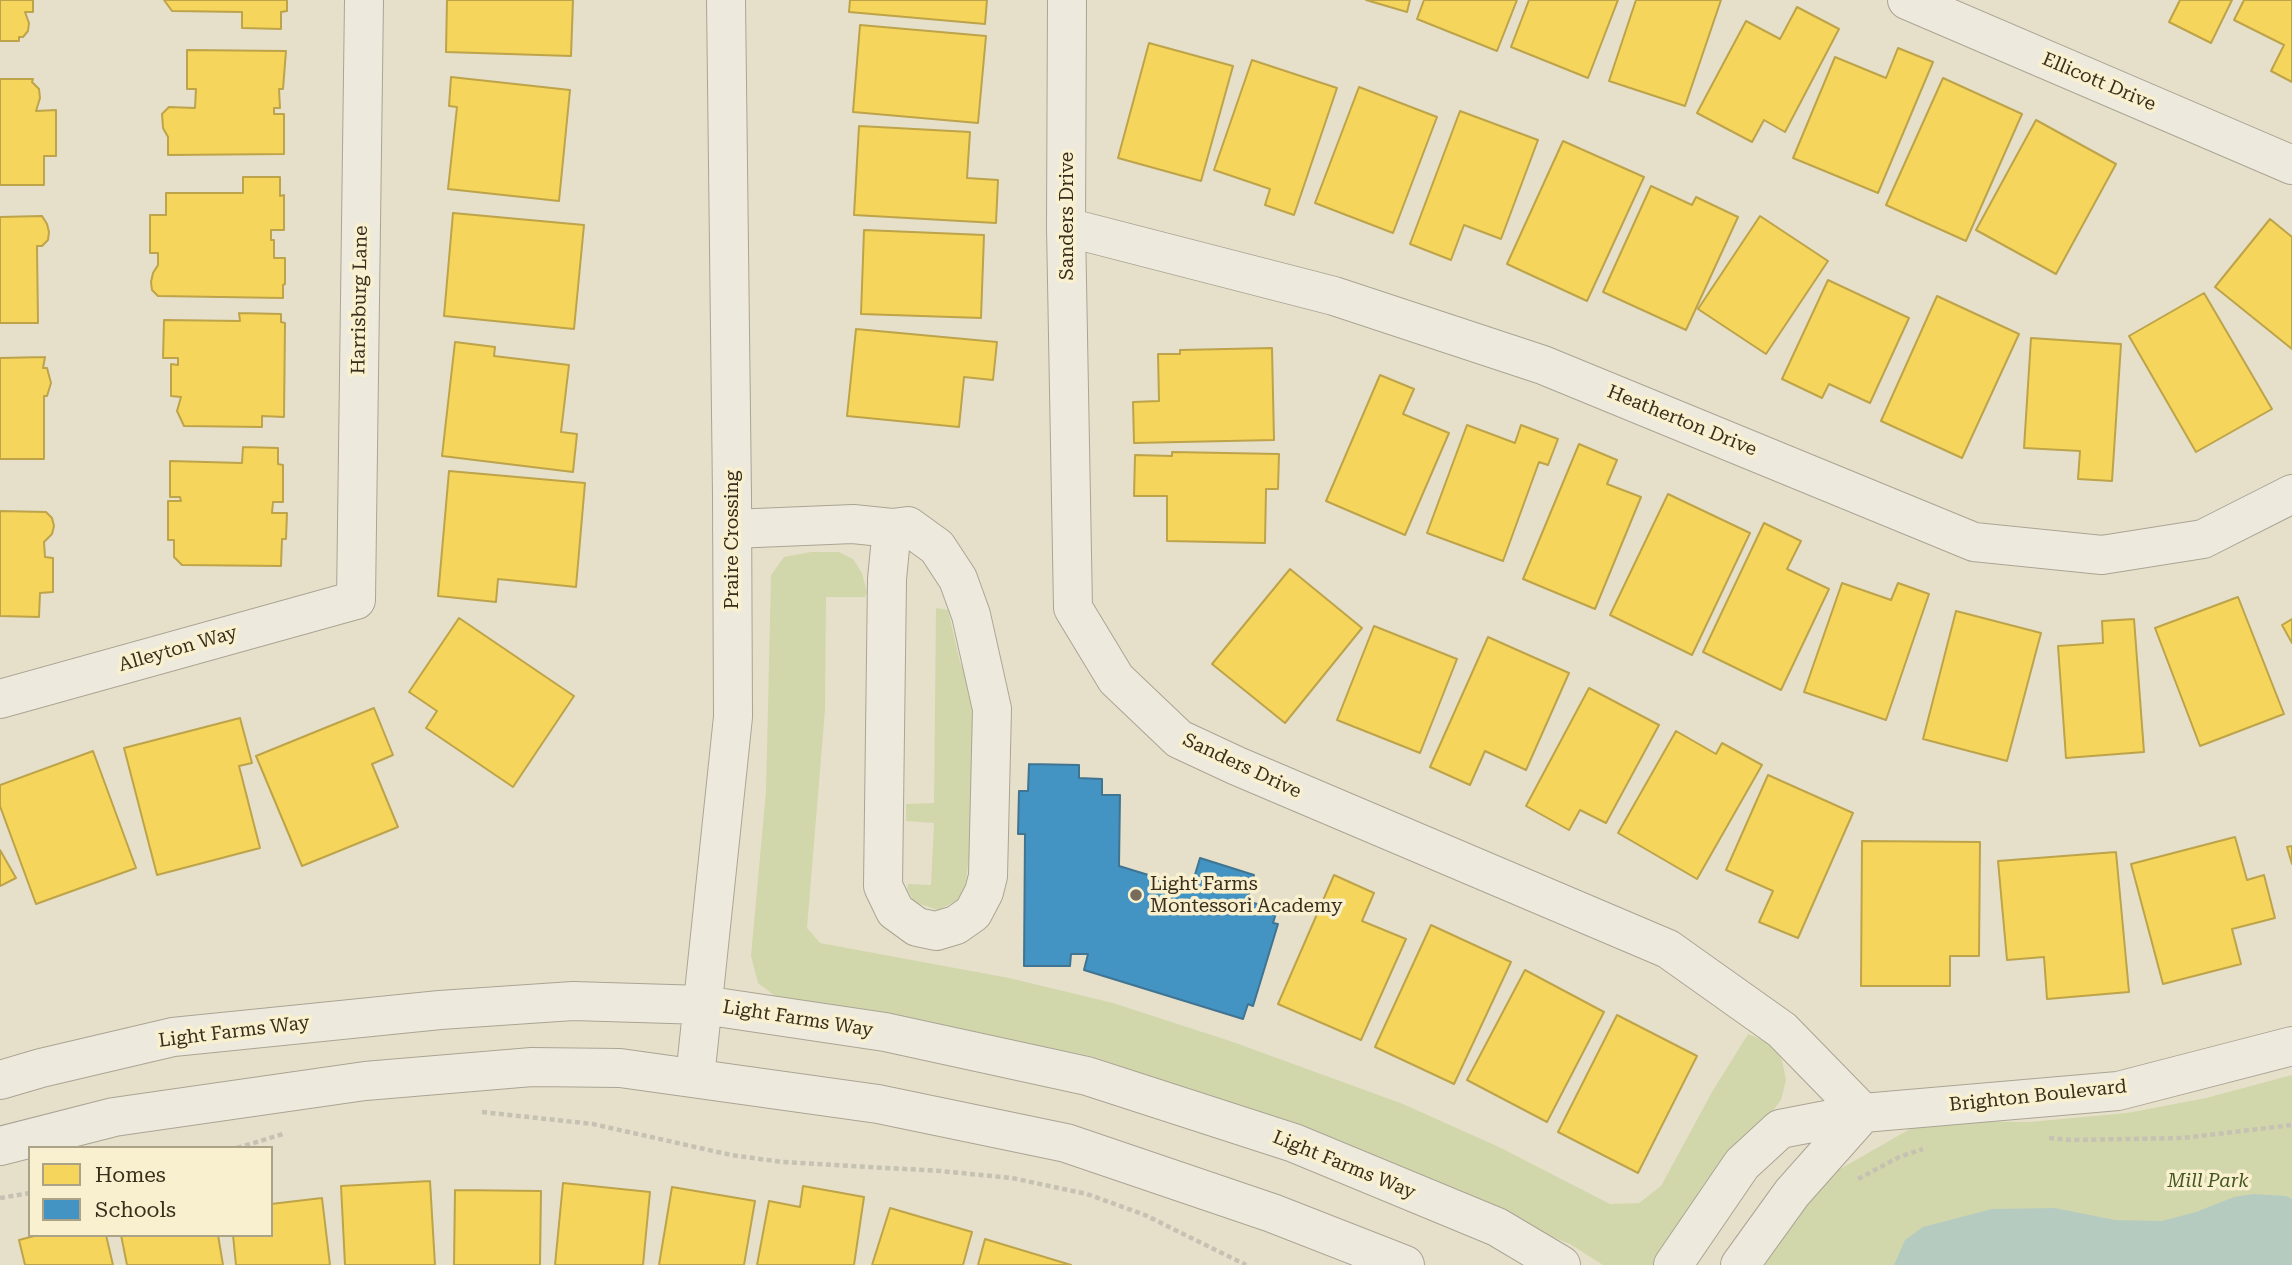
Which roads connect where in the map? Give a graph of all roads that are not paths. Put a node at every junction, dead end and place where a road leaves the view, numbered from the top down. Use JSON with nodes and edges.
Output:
{"nodes":[{"id":1,"x":364,"y":0,"type":"edge"},
{"id":2,"x":726,"y":0,"type":"edge"},
{"id":3,"x":1067,"y":0,"type":"edge"},
{"id":4,"x":1907,"y":0,"type":"edge"},
{"id":5,"x":2292,"y":165,"type":"edge"},
{"id":6,"x":1066,"y":227,"type":"junction"},
{"id":7,"x":2292,"y":494,"type":"edge"},
{"id":8,"x":892,"y":528,"type":"junction"},
{"id":9,"x":732,"y":529,"type":"junction"},
{"id":10,"x":356,"y":600,"type":"joint"},
{"id":11,"x":0,"y":699,"type":"edge"},
{"id":12,"x":704,"y":1005,"type":"junction"},
{"id":13,"x":2292,"y":1046,"type":"edge"},
{"id":14,"x":695,"y":1078,"type":"junction"},
{"id":15,"x":0,"y":1080,"type":"edge"},
{"id":16,"x":1863,"y":1113,"type":"junction"},
{"id":17,"x":0,"y":1146,"type":"edge"},
{"id":18,"x":1405,"y":1265,"type":"edge"},
{"id":19,"x":1561,"y":1265,"type":"edge"},
{"id":20,"x":1673,"y":1265,"type":"edge"},
{"id":21,"x":1740,"y":1265,"type":"edge"}],
"edges":[{"from":1,"to":10,"type":"street","name":"Harrisburg Lane"},
{"from":2,"to":9,"type":"street","name":"Praire Crossing"},
{"from":3,"to":6,"type":"street","name":"Sanders Drive"},
{"from":4,"to":5,"type":"street","name":"Ellicott Drive"},
{"from":6,"to":7,"type":"street","name":"Heatherton Drive"},
{"from":6,"to":16,"type":"street","name":"Sanders Drive"},
{"from":8,"to":8,"type":"street"},
{"from":8,"to":9,"type":"street"},
{"from":9,"to":12,"type":"street","name":"Praire Crossing"},
{"from":10,"to":11,"type":"street","name":"Alleyton Way"},
{"from":12,"to":14,"type":"street","name":"Praire Crossing"},
{"from":12,"to":15,"type":"street","name":"Light Farms Way"},
{"from":12,"to":19,"type":"street","name":"Light Farms Way"},
{"from":13,"to":16,"type":"street","name":"Brighton Boulevard"},
{"from":14,"to":17,"type":"street"},
{"from":14,"to":18,"type":"street"},
{"from":16,"to":20,"type":"street","name":"Brighton Boulevard"},
{"from":16,"to":21,"type":"street"}]}
